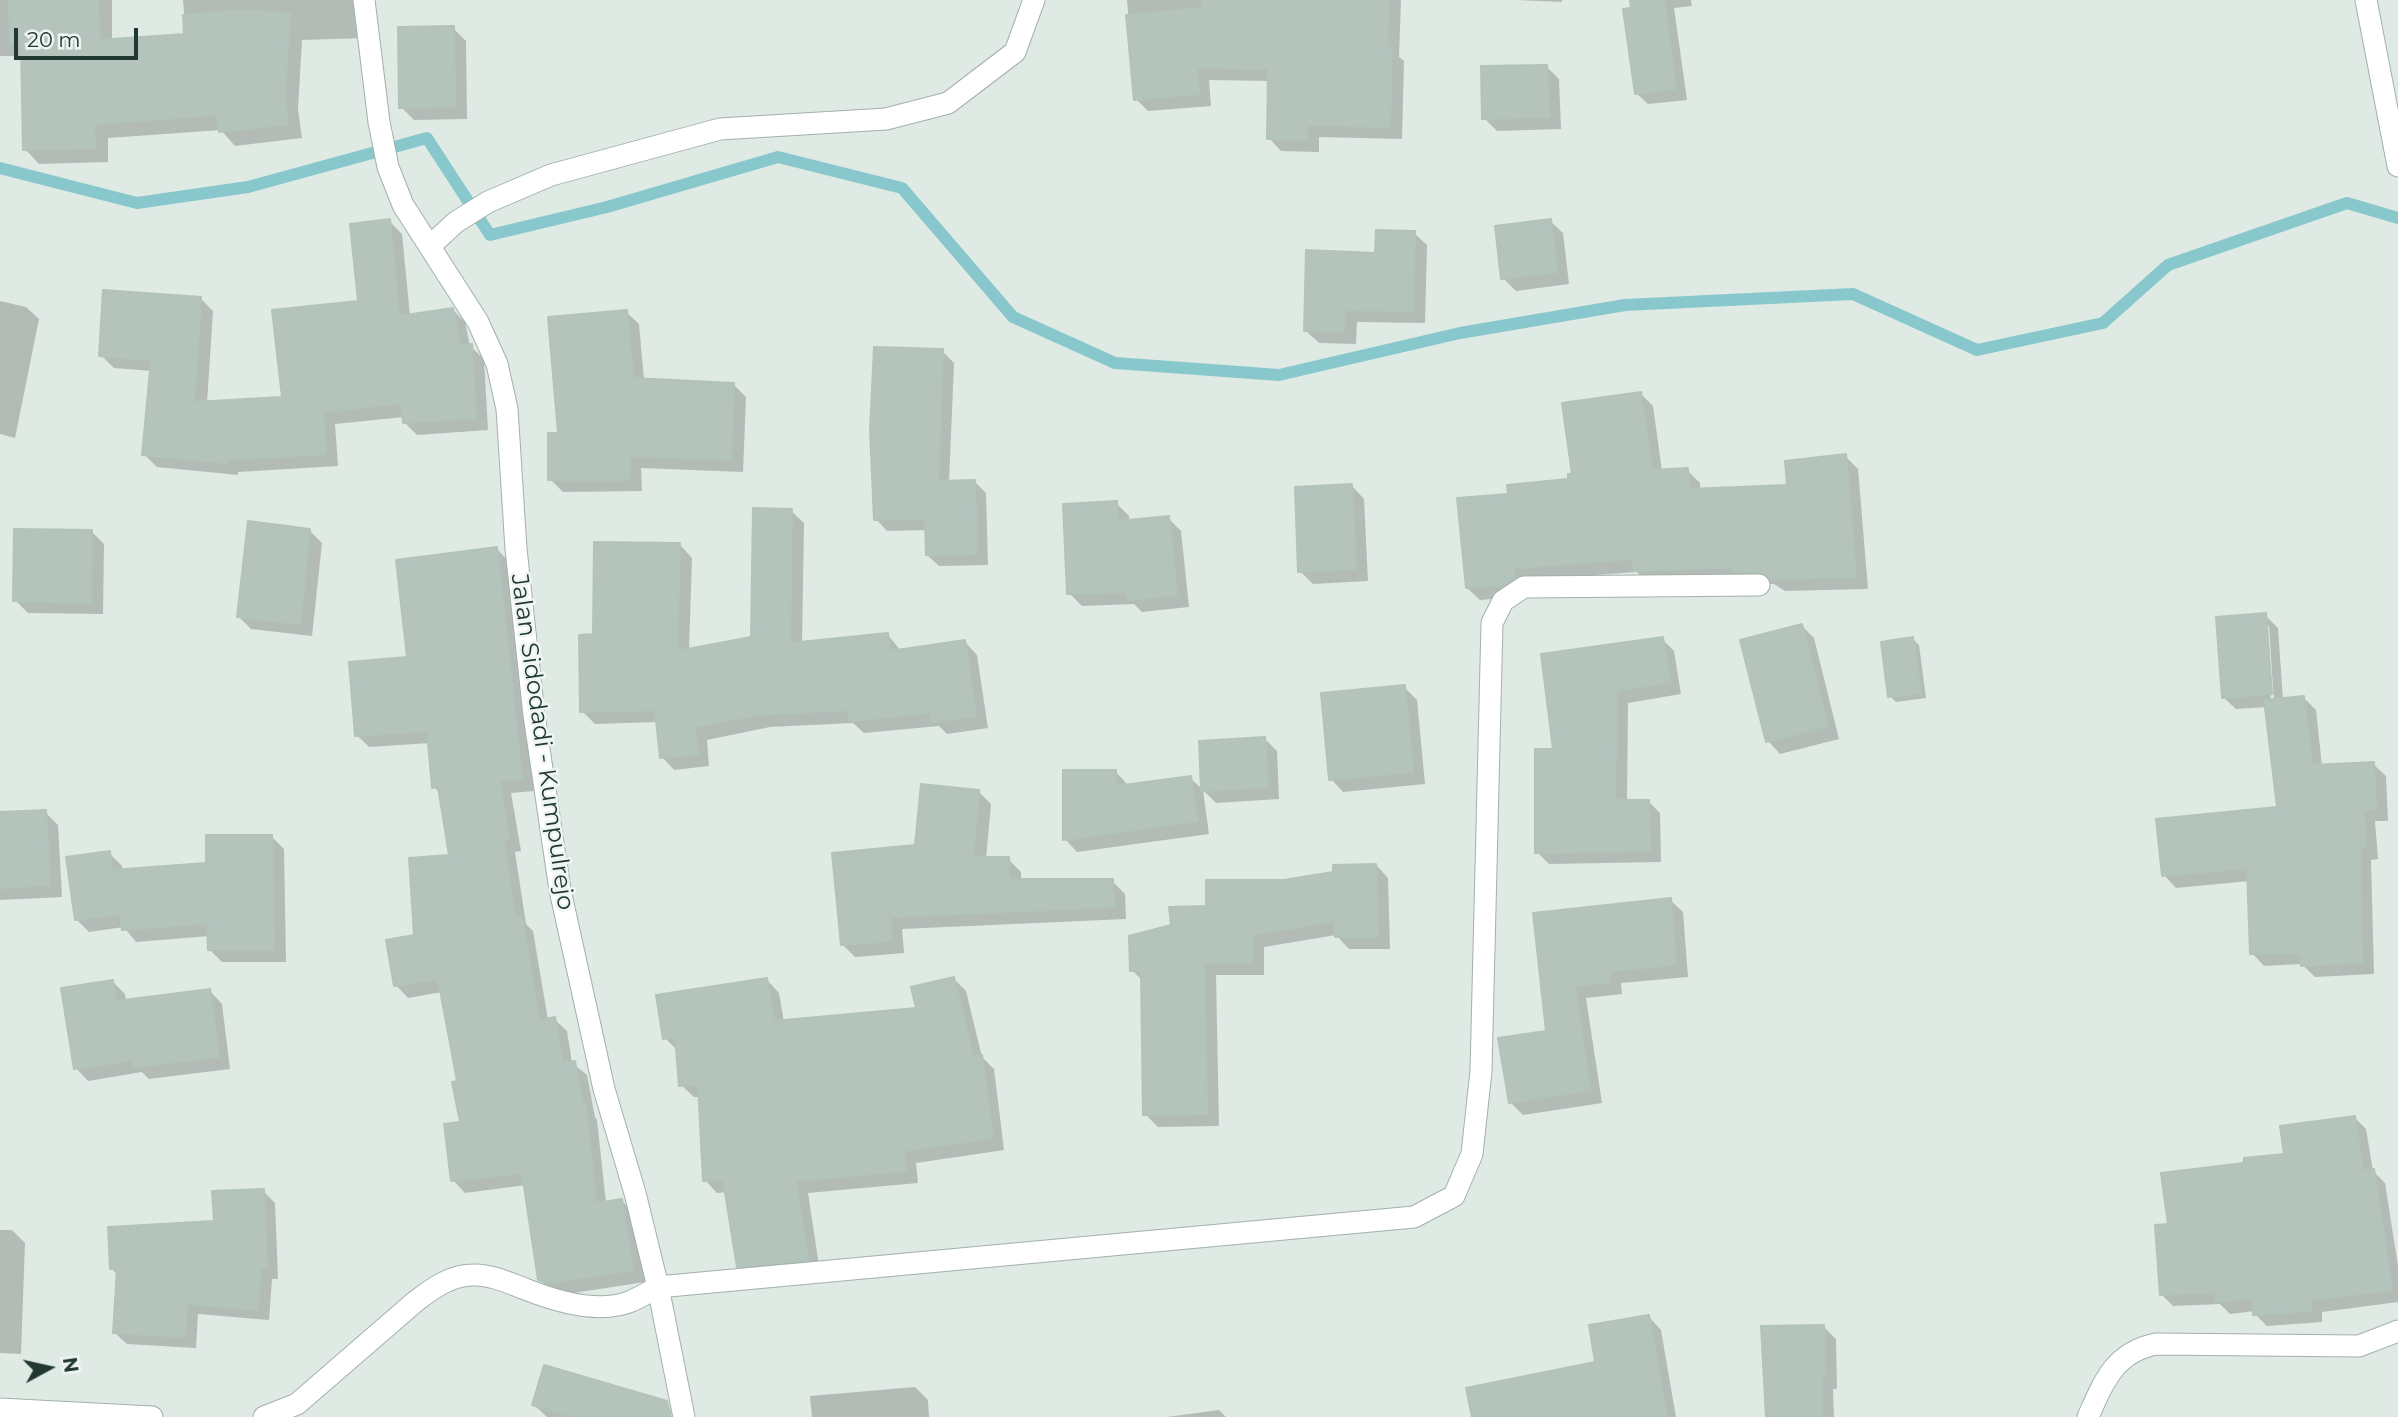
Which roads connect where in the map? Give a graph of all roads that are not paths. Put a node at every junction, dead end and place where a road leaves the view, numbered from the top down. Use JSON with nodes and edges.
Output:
{"nodes":[{"id":1,"x":364,"y":0,"type":"edge"},
{"id":2,"x":1034,"y":0,"type":"edge"},
{"id":3,"x":2366,"y":0,"type":"edge"},
{"id":4,"x":2398,"y":165,"type":"edge"},
{"id":5,"x":430,"y":246,"type":"junction"},
{"id":6,"x":1759,"y":586,"type":"dead end"},
{"id":7,"x":658,"y":1287,"type":"junction"},
{"id":8,"x":2398,"y":1331,"type":"edge"},
{"id":9,"x":0,"y":1409,"type":"edge"},
{"id":10,"x":268,"y":1416,"type":"edge"},
{"id":11,"x":152,"y":1417,"type":"edge"},
{"id":12,"x":684,"y":1417,"type":"edge"},
{"id":13,"x":2088,"y":1417,"type":"edge"}],
"edges":[{"from":1,"to":5,"type":"street","name":"Jalan Sidodadi - Kumpulrejo"},
{"from":2,"to":5,"type":"street"},
{"from":3,"to":4,"type":"street"},
{"from":5,"to":7,"type":"street","name":"Jalan Sidodadi - Kumpulrejo"},
{"from":6,"to":7,"type":"street"},
{"from":7,"to":10,"type":"street"},
{"from":7,"to":12,"type":"street","name":"Jalan Sidodadi - Kumpulrejo"},
{"from":8,"to":13,"type":"street"},
{"from":9,"to":11,"type":"street"}]}
